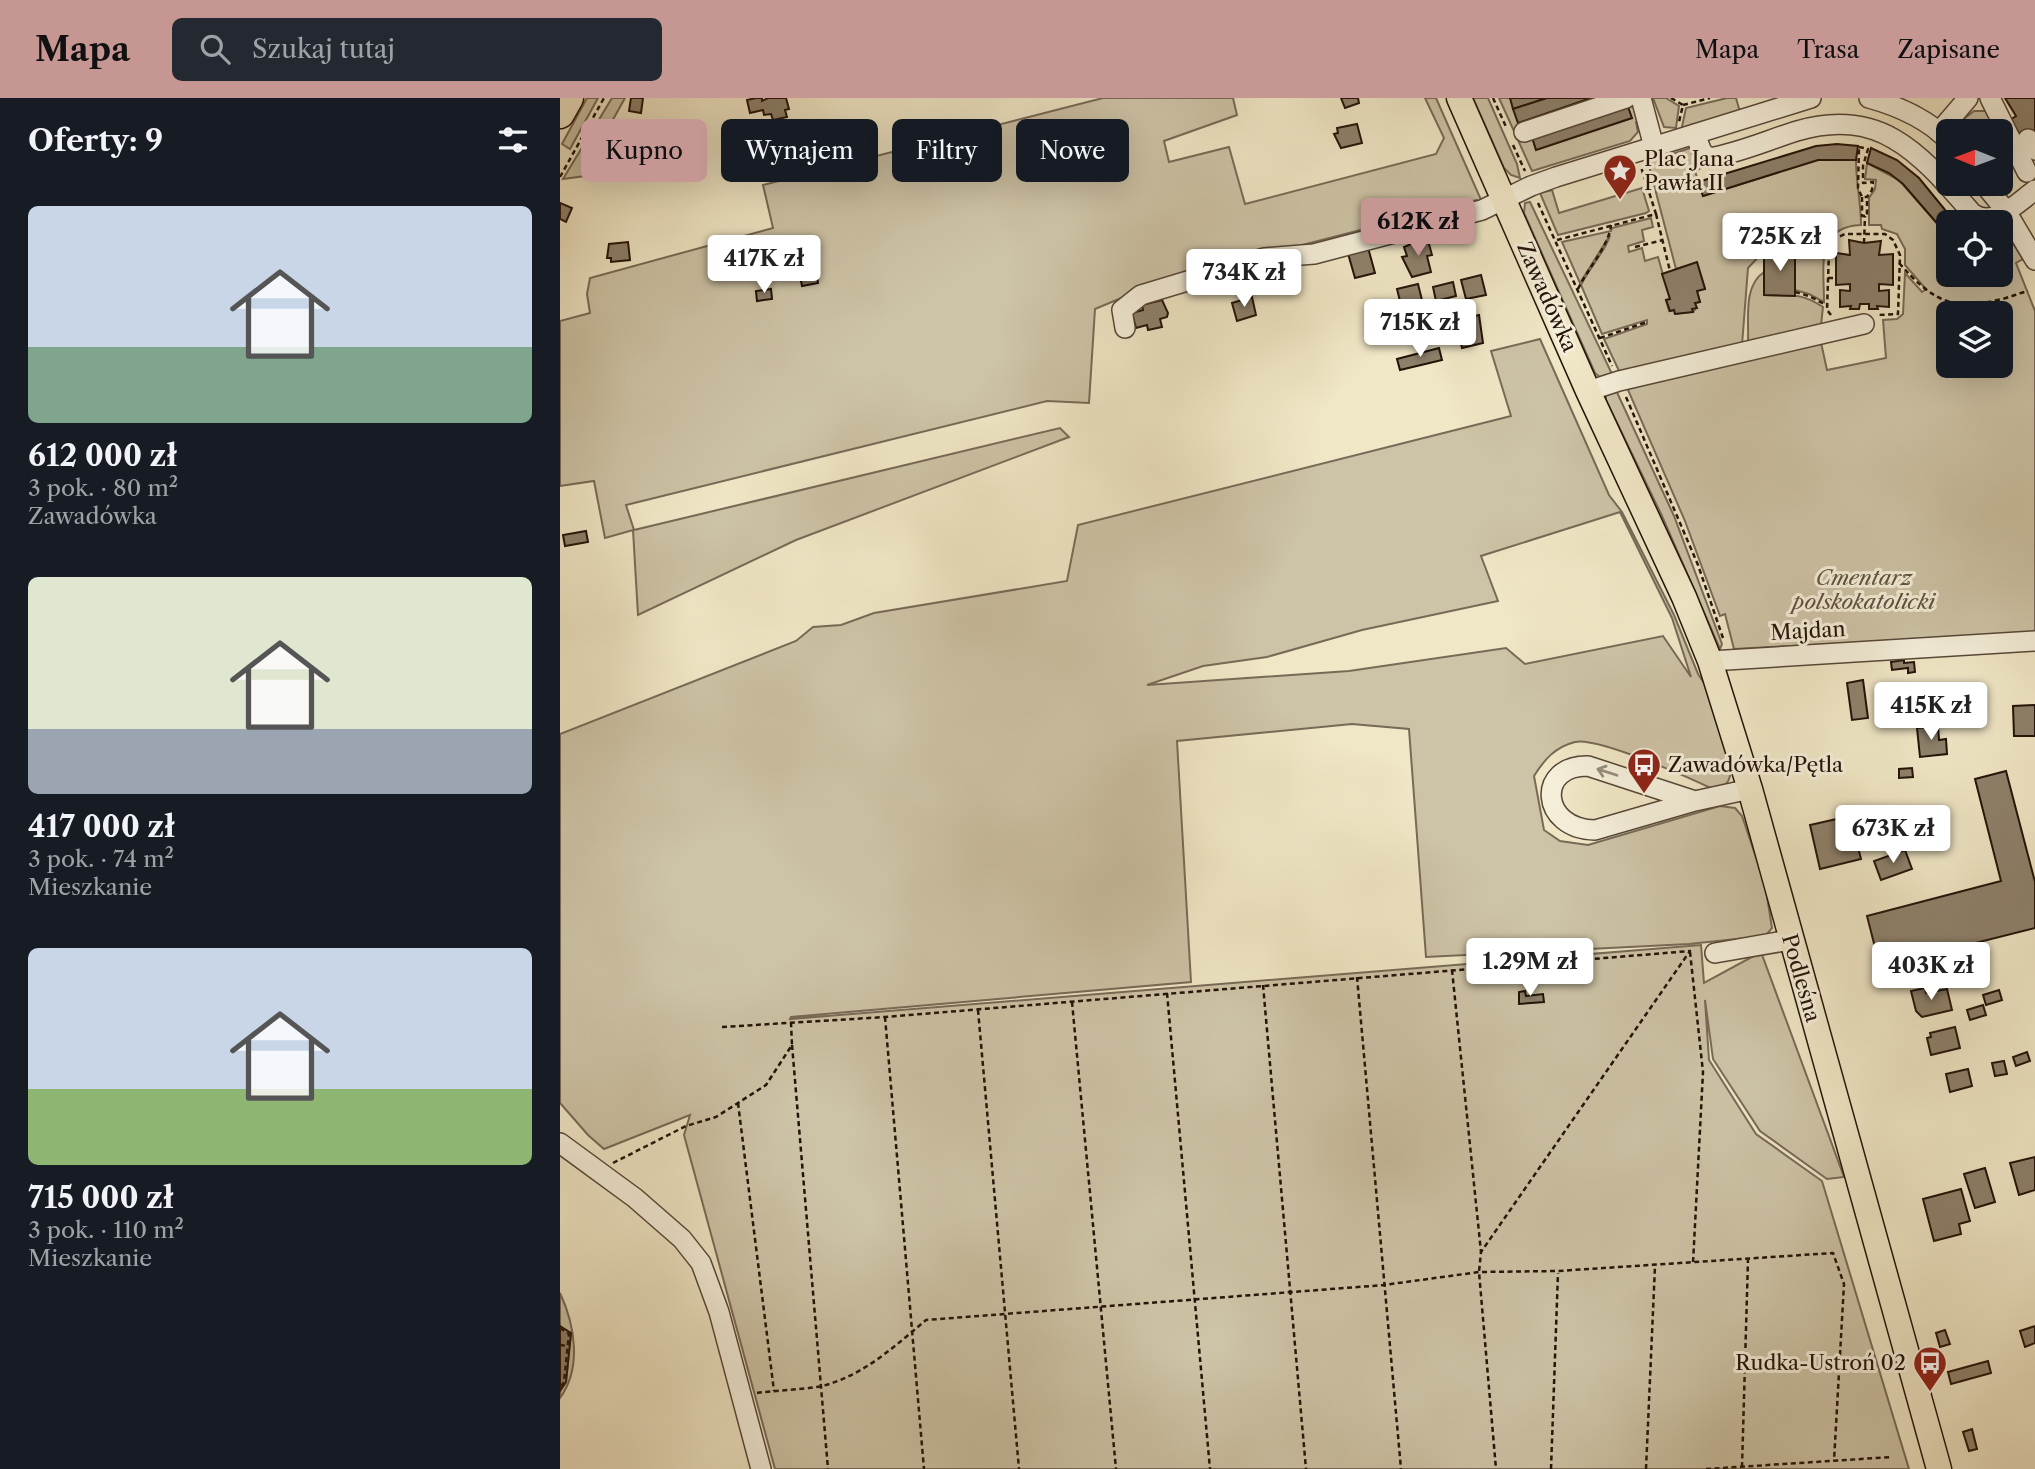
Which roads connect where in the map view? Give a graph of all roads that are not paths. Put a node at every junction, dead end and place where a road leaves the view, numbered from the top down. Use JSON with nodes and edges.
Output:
{"nodes":[{"id":1,"x":569,"y":98,"type":"edge"},
{"id":2,"x":1459,"y":98,"type":"edge"},
{"id":3,"x":1626,"y":98,"type":"edge"},
{"id":4,"x":1641,"y":98,"type":"edge"},
{"id":5,"x":1811,"y":98,"type":"edge"},
{"id":6,"x":1869,"y":98,"type":"edge"},
{"id":7,"x":1968,"y":98,"type":"edge"},
{"id":8,"x":1990,"y":98,"type":"edge"},
{"id":9,"x":1890,"y":101,"type":"edge"},
{"id":10,"x":560,"y":114,"type":"edge"},
{"id":11,"x":1955,"y":119,"type":"edge"},
{"id":12,"x":1936,"y":131,"type":"edge"},
{"id":13,"x":1524,"y":132,"type":"dead end"},
{"id":14,"x":1686,"y":132,"type":"junction"},
{"id":15,"x":1654,"y":147,"type":"junction"},
{"id":16,"x":2029,"y":154,"type":"edge"},
{"id":17,"x":2035,"y":190,"type":"edge"},
{"id":18,"x":1994,"y":196,"type":"edge"},
{"id":19,"x":1503,"y":199,"type":"junction"},
{"id":20,"x":1971,"y":210,"type":"edge"},
{"id":21,"x":2005,"y":210,"type":"edge"},
{"id":22,"x":2007,"y":210,"type":"edge"},
{"id":23,"x":2013,"y":223,"type":"edge"},
{"id":24,"x":2035,"y":260,"type":"edge"},
{"id":25,"x":1869,"y":320,"type":"road end"},
{"id":26,"x":1125,"y":328,"type":"dead end"},
{"id":27,"x":1588,"y":391,"type":"junction"},
{"id":28,"x":1636,"y":496,"type":"joint"},
{"id":29,"x":2035,"y":641,"type":"edge"},
{"id":30,"x":1710,"y":661,"type":"junction"},
{"id":31,"x":1750,"y":789,"type":"junction"},
{"id":32,"x":1695,"y":801,"type":"junction"},
{"id":33,"x":1790,"y":940,"type":"junction"},
{"id":34,"x":1715,"y":953,"type":"dead end"},
{"id":35,"x":560,"y":1143,"type":"edge"},
{"id":36,"x":761,"y":1469,"type":"edge"},
{"id":37,"x":1939,"y":1469,"type":"edge"}],
"edges":[{"from":1,"to":10,"type":"highway"},
{"from":2,"to":19,"type":"main road","name":"Zawadówka"},
{"from":3,"to":13,"type":"street"},
{"from":4,"to":15,"type":"street"},
{"from":5,"to":14,"type":"street"},
{"from":6,"to":9,"type":"street"},
{"from":7,"to":11,"type":"street"},
{"from":8,"to":16,"type":"street"},
{"from":9,"to":12,"type":"street"},
{"from":14,"to":15,"type":"street"},
{"from":14,"to":20,"type":"street"},
{"from":15,"to":19,"type":"street"},
{"from":17,"to":22,"type":"street"},
{"from":18,"to":21,"type":"street"},
{"from":19,"to":26,"type":"street"},
{"from":19,"to":27,"type":"main road","name":"Zawadówka"},
{"from":23,"to":24,"type":"street"},
{"from":25,"to":27,"type":"street"},
{"from":27,"to":28,"type":"main road","name":"Zawadówka"},
{"from":28,"to":30,"type":"main road","name":"Podleśna"},
{"from":29,"to":30,"type":"street","name":"Majdan"},
{"from":30,"to":31,"type":"main road","name":"Podleśna"},
{"from":31,"to":32,"type":"street"},
{"from":31,"to":33,"type":"main road","name":"Podleśna"},
{"from":32,"to":32,"type":"street","one_way":true},
{"from":33,"to":34,"type":"street"},
{"from":33,"to":37,"type":"main road","name":"Podleśna"},
{"from":35,"to":36,"type":"street"}]}
